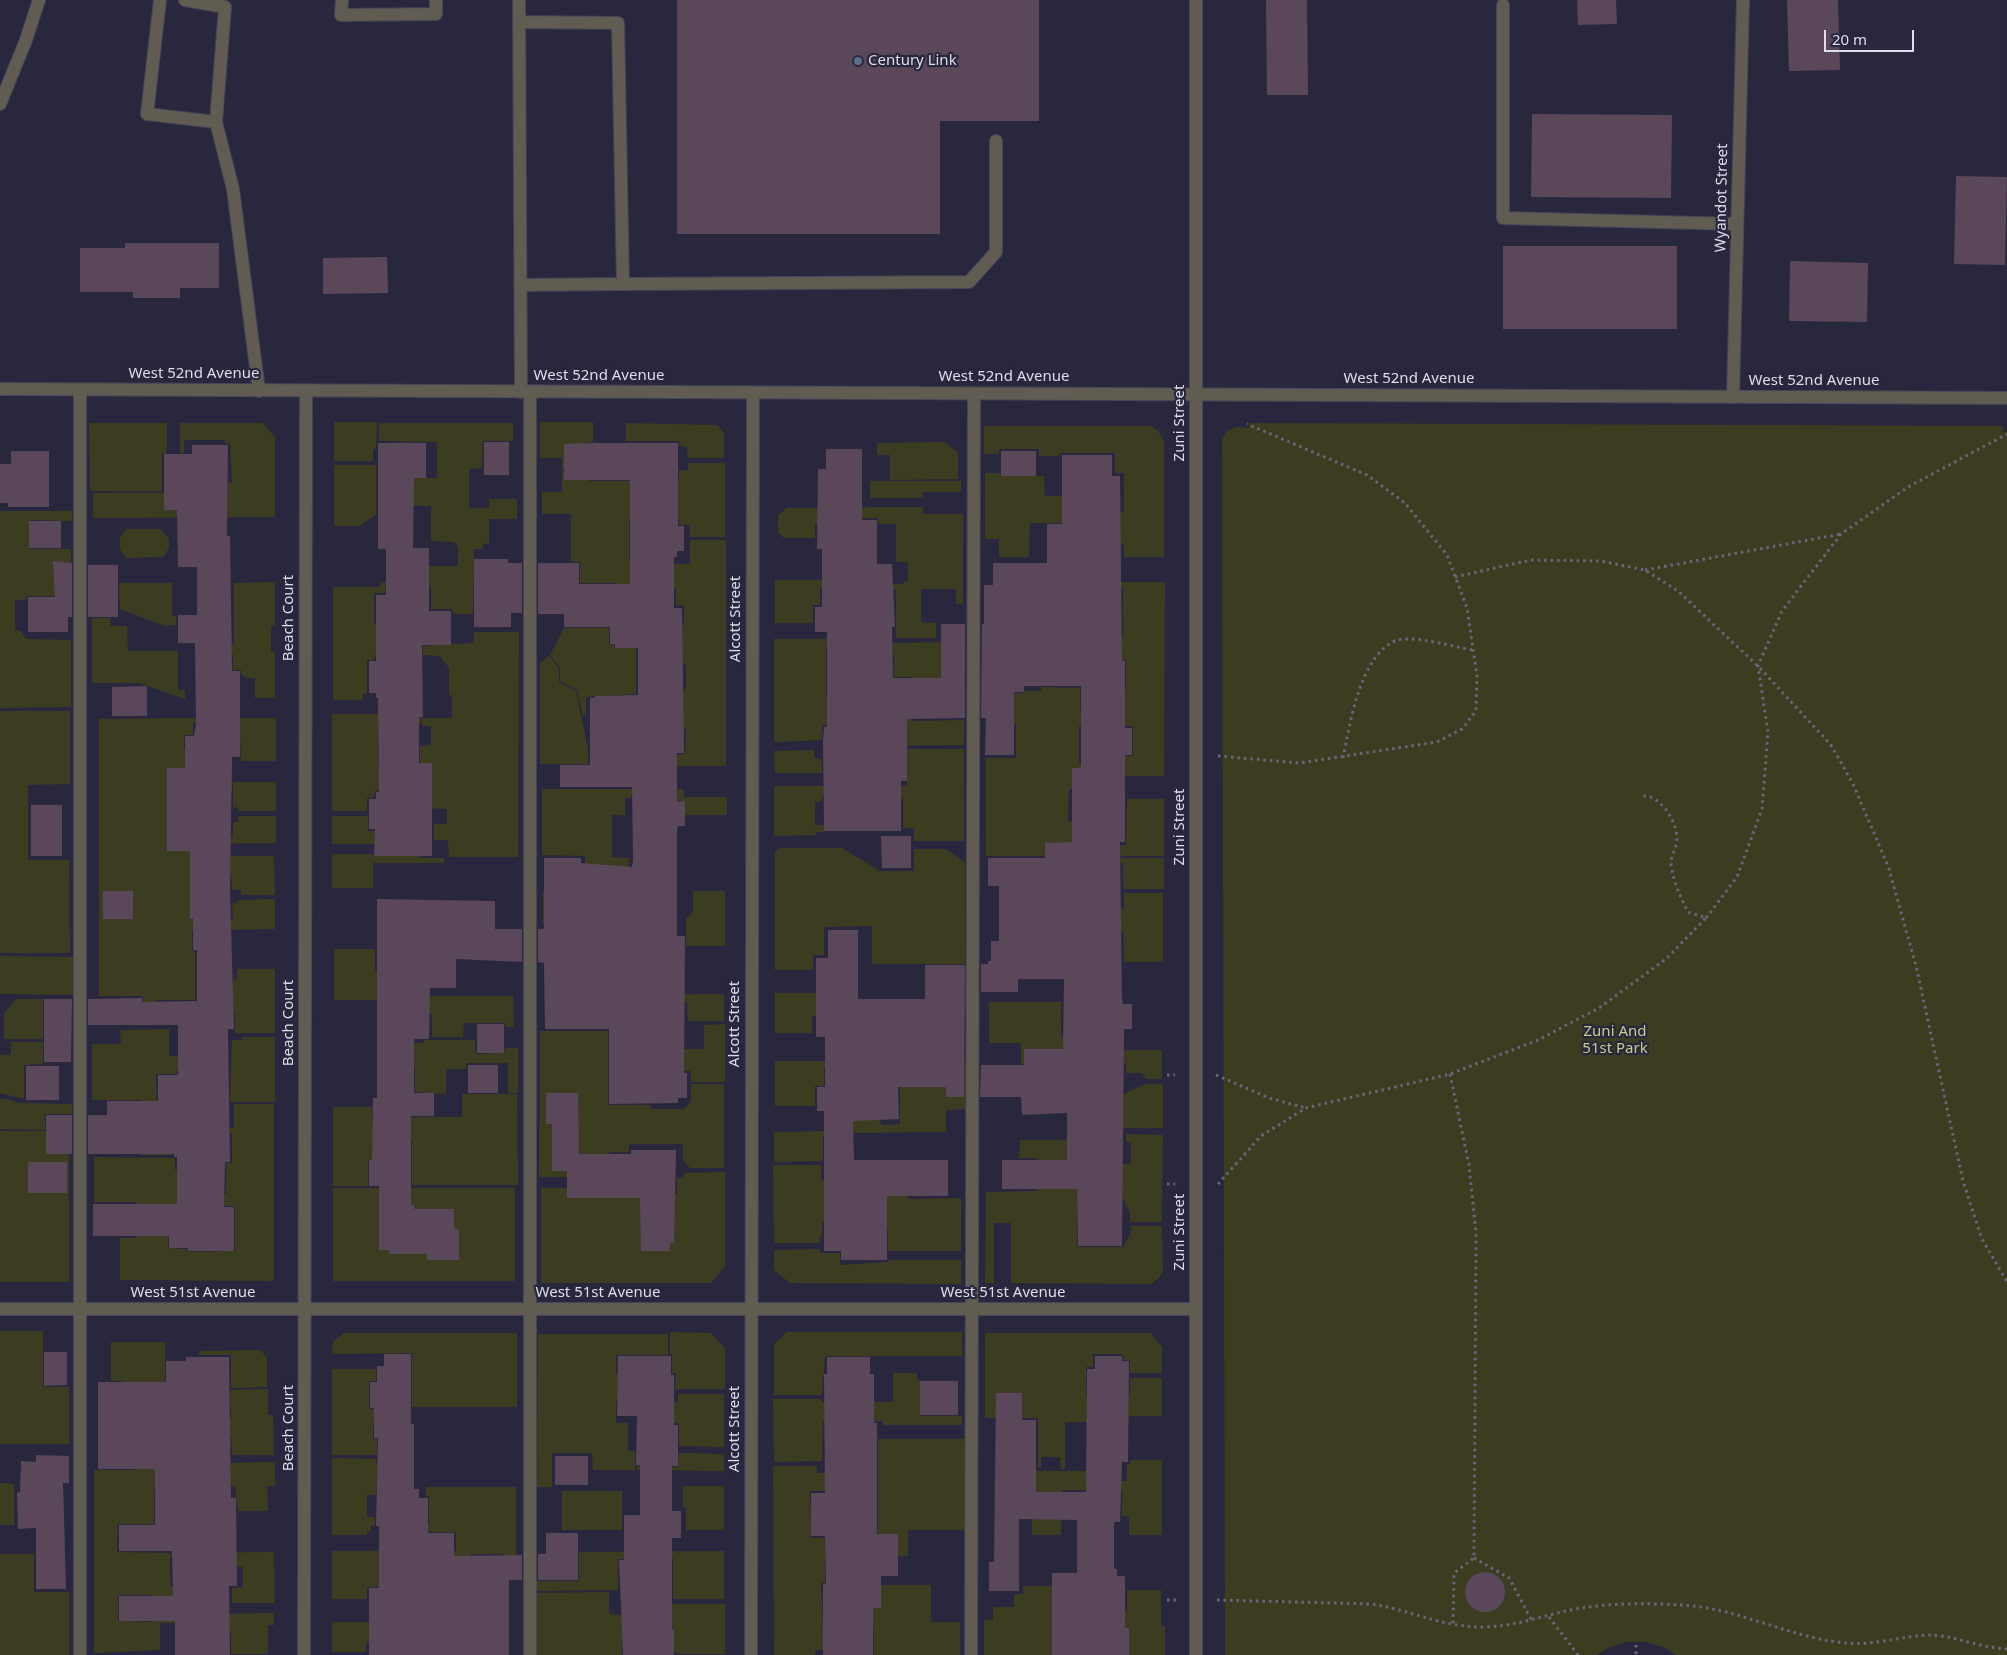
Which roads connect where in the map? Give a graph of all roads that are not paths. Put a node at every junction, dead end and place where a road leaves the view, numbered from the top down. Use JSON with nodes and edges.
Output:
{"nodes":[{"id":1,"x":39,"y":0,"type":"edge"},
{"id":2,"x":160,"y":0,"type":"edge"},
{"id":3,"x":185,"y":0,"type":"edge"},
{"id":4,"x":342,"y":0,"type":"edge"},
{"id":5,"x":436,"y":0,"type":"edge"},
{"id":6,"x":519,"y":0,"type":"edge"},
{"id":7,"x":1196,"y":0,"type":"edge"},
{"id":8,"x":1743,"y":0,"type":"edge"},
{"id":9,"x":1503,"y":5,"type":"dead end"},
{"id":10,"x":519,"y":22,"type":"junction"},
{"id":11,"x":0,"y":104,"type":"edge"},
{"id":12,"x":216,"y":122,"type":"junction"},
{"id":13,"x":996,"y":141,"type":"dead end"},
{"id":14,"x":1737,"y":224,"type":"junction"},
{"id":15,"x":623,"y":284,"type":"junction"},
{"id":16,"x":520,"y":286,"type":"junction"},
{"id":17,"x":0,"y":389,"type":"edge"},
{"id":18,"x":80,"y":390,"type":"junction"},
{"id":19,"x":259,"y":390,"type":"junction"},
{"id":20,"x":306,"y":390,"type":"junction"},
{"id":21,"x":525,"y":392,"type":"junction"},
{"id":22,"x":753,"y":392,"type":"junction"},
{"id":23,"x":974,"y":394,"type":"junction"},
{"id":24,"x":1196,"y":394,"type":"junction"},
{"id":25,"x":1733,"y":397,"type":"junction"},
{"id":26,"x":2007,"y":398,"type":"edge"},
{"id":27,"x":0,"y":1309,"type":"edge"},
{"id":28,"x":80,"y":1309,"type":"junction"},
{"id":29,"x":305,"y":1309,"type":"junction"},
{"id":30,"x":530,"y":1309,"type":"junction"},
{"id":31,"x":751,"y":1309,"type":"junction"},
{"id":32,"x":972,"y":1309,"type":"junction"},
{"id":33,"x":1196,"y":1309,"type":"junction"},
{"id":34,"x":80,"y":1655,"type":"edge"},
{"id":35,"x":304,"y":1655,"type":"edge"},
{"id":36,"x":530,"y":1655,"type":"edge"},
{"id":37,"x":751,"y":1655,"type":"edge"},
{"id":38,"x":971,"y":1655,"type":"edge"},
{"id":39,"x":1196,"y":1655,"type":"edge"}],
"edges":[{"from":1,"to":11,"type":"street"},
{"from":2,"to":12,"type":"street"},
{"from":3,"to":12,"type":"street"},
{"from":4,"to":5,"type":"street"},
{"from":6,"to":10,"type":"street"},
{"from":7,"to":24,"type":"street","name":"Zuni Street"},
{"from":8,"to":14,"type":"street","name":"Wyandot Street"},
{"from":9,"to":14,"type":"street"},
{"from":10,"to":15,"type":"street"},
{"from":10,"to":16,"type":"street"},
{"from":12,"to":19,"type":"street"},
{"from":13,"to":15,"type":"street"},
{"from":14,"to":25,"type":"street","name":"Wyandot Street"},
{"from":15,"to":16,"type":"street"},
{"from":16,"to":21,"type":"street"},
{"from":17,"to":18,"type":"street","name":"West 52nd Avenue"},
{"from":18,"to":19,"type":"street","name":"West 52nd Avenue"},
{"from":18,"to":28,"type":"street"},
{"from":19,"to":20,"type":"street","name":"West 52nd Avenue"},
{"from":20,"to":21,"type":"street","name":"West 52nd Avenue"},
{"from":20,"to":29,"type":"street","name":"Beach Court"},
{"from":21,"to":22,"type":"street","name":"West 52nd Avenue"},
{"from":21,"to":30,"type":"street"},
{"from":22,"to":23,"type":"street","name":"West 52nd Avenue"},
{"from":22,"to":31,"type":"street","name":"Alcott Street"},
{"from":23,"to":24,"type":"street","name":"West 52nd Avenue"},
{"from":23,"to":32,"type":"street"},
{"from":24,"to":25,"type":"street","name":"West 52nd Avenue"},
{"from":24,"to":33,"type":"street","name":"Zuni Street"},
{"from":25,"to":26,"type":"street","name":"West 52nd Avenue"},
{"from":27,"to":28,"type":"street","name":"West 51st Avenue"},
{"from":28,"to":29,"type":"street","name":"West 51st Avenue"},
{"from":28,"to":34,"type":"street"},
{"from":29,"to":30,"type":"street","name":"West 51st Avenue"},
{"from":29,"to":35,"type":"street","name":"Beach Court"},
{"from":30,"to":31,"type":"street","name":"West 51st Avenue"},
{"from":30,"to":36,"type":"street"},
{"from":31,"to":32,"type":"street","name":"West 51st Avenue"},
{"from":31,"to":37,"type":"street","name":"Alcott Street"},
{"from":32,"to":33,"type":"street","name":"West 51st Avenue"},
{"from":32,"to":38,"type":"street"},
{"from":33,"to":39,"type":"street","name":"Zuni Street"}]}
